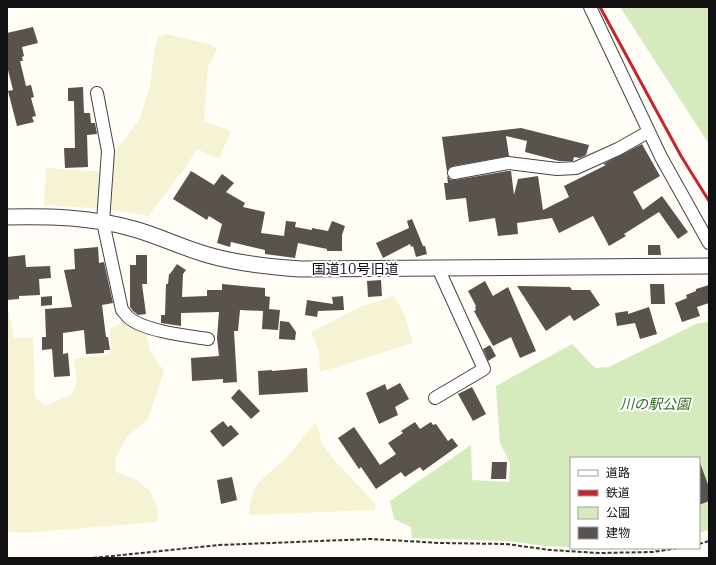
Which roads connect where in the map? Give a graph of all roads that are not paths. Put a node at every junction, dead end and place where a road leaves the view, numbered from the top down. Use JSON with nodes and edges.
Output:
{"nodes":[{"id":1,"x":590,"y":7,"type":"edge"},
{"id":2,"x":97,"y":93,"type":"dead end"},
{"id":3,"x":648,"y":132,"type":"junction"},
{"id":4,"x":454,"y":173,"type":"dead end"},
{"id":5,"x":7,"y":218,"type":"edge"},
{"id":6,"x":103,"y":222,"type":"junction"},
{"id":7,"x":709,"y":243,"type":"edge"},
{"id":8,"x":709,"y":266,"type":"edge"},
{"id":9,"x":438,"y":268,"type":"junction"},
{"id":10,"x":208,"y":338,"type":"dead end"},
{"id":11,"x":435,"y":398,"type":"dead end"}],
"edges":[{"from":1,"to":3,"type":"street"},
{"from":2,"to":6,"type":"street"},
{"from":3,"to":4,"type":"street"},
{"from":3,"to":7,"type":"street"},
{"from":5,"to":6,"type":"street","name":"国道10号旧道"},
{"from":6,"to":9,"type":"street","name":"国道10号旧道"},
{"from":6,"to":10,"type":"street"},
{"from":8,"to":9,"type":"street","name":"国道10号旧道"},
{"from":9,"to":11,"type":"street"}]}
